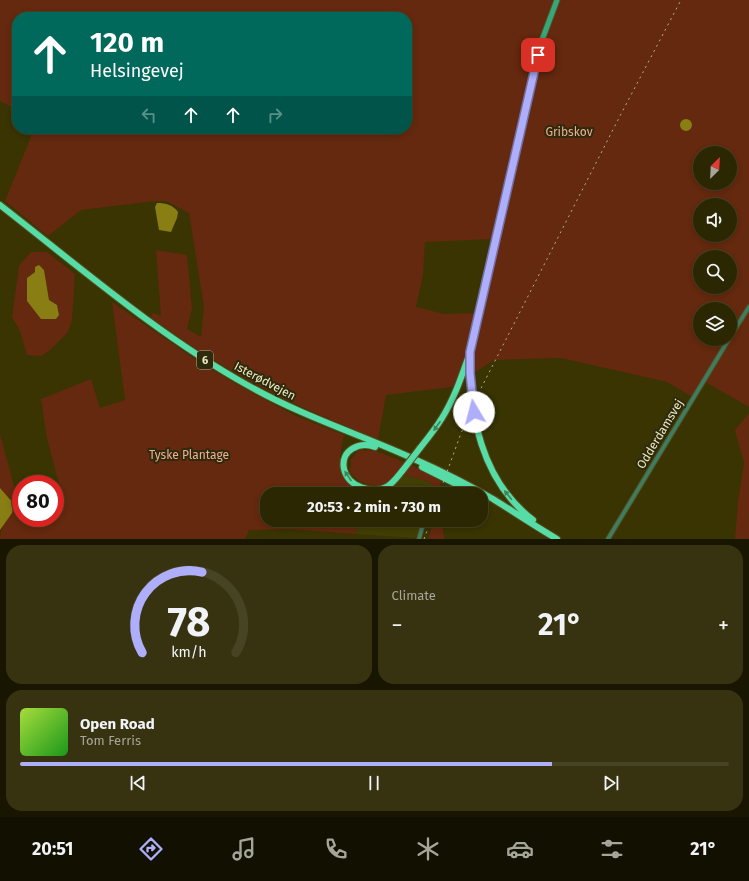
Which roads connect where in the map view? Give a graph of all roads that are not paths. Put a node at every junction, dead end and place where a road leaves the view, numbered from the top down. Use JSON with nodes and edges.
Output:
{"nodes":[{"id":1,"x":557,"y":0,"type":"edge"},
{"id":2,"x":0,"y":205,"type":"edge"},
{"id":3,"x":0,"y":210,"type":"edge"},
{"id":4,"x":24,"y":224,"type":"junction"},
{"id":5,"x":749,"y":307,"type":"edge"},
{"id":6,"x":737,"y":326,"type":"edge"},
{"id":7,"x":724,"y":346,"type":"edge"},
{"id":8,"x":470,"y":352,"type":"junction"},
{"id":9,"x":410,"y":461,"type":"edge"},
{"id":10,"x":410,"y":461,"type":"edge"},
{"id":11,"x":410,"y":461,"type":"edge"},
{"id":12,"x":410,"y":461,"type":"edge"},
{"id":13,"x":361,"y":487,"type":"edge"},
{"id":14,"x":385,"y":487,"type":"edge"},
{"id":15,"x":462,"y":487,"type":"edge"},
{"id":16,"x":488,"y":500,"type":"edge"},
{"id":17,"x":512,"y":510,"type":"junction"},
{"id":18,"x":422,"y":527,"type":"edge"},
{"id":19,"x":545,"y":532,"type":"junction"},
{"id":20,"x":419,"y":539,"type":"edge"},
{"id":21,"x":552,"y":539,"type":"edge"},
{"id":22,"x":557,"y":539,"type":"edge"},
{"id":23,"x":608,"y":539,"type":"edge"}],
"edges":[{"from":1,"to":8,"type":"street"},
{"from":2,"to":4,"type":"highway","name":"Isterødvejen","number":"6"},
{"from":3,"to":4,"type":"highway"},
{"from":4,"to":17,"type":"highway","name":"Isterødvejen","number":"6"},
{"from":5,"to":6,"type":"street","name":"Odderdamsvej"},
{"from":7,"to":23,"type":"street","name":"Odderdamsvej"},
{"from":8,"to":9,"type":"highway","one_way":true,"bridge":true},
{"from":22,"to":8,"type":"highway","one_way":true},
{"from":10,"to":14,"type":"highway","one_way":true,"bridge":true},
{"from":13,"to":11,"type":"highway","one_way":true,"bridge":true},
{"from":12,"to":15,"type":"highway","one_way":true,"bridge":true},
{"from":16,"to":17,"type":"highway"},
{"from":17,"to":19,"type":"highway","name":"Isterødvejen","number":"6"},
{"from":18,"to":20,"type":"street"},
{"from":19,"to":21,"type":"highway","name":"Isterødvejen"},
{"from":19,"to":22,"type":"highway","name":"Isterødvejen","number":"6"}]}
